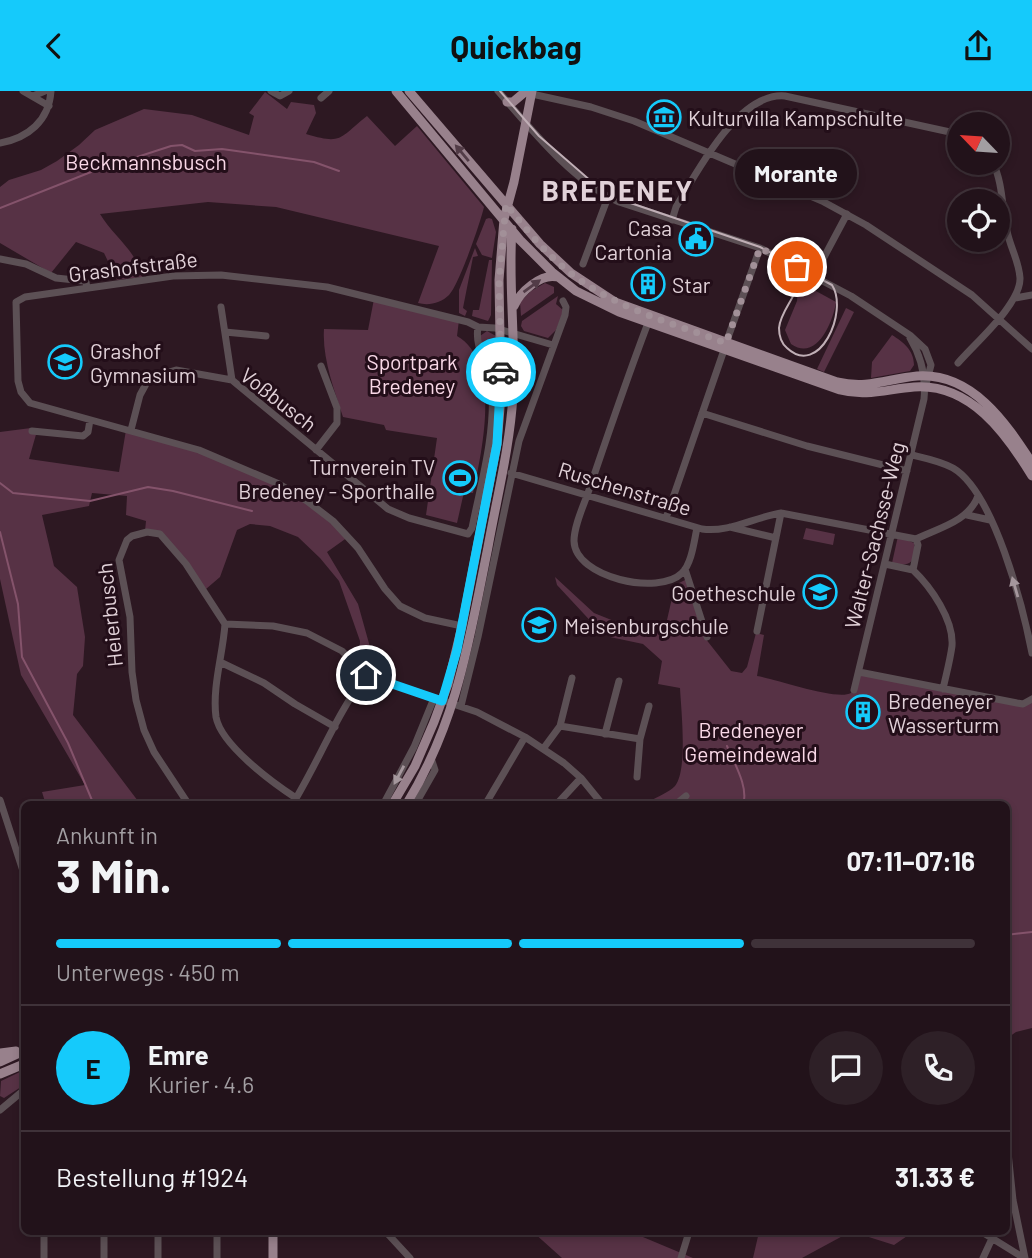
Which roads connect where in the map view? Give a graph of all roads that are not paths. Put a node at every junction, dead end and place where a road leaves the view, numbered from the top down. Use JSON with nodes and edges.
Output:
{"nodes":[{"id":1,"x":23,"y":91,"type":"edge"},
{"id":2,"x":45,"y":91,"type":"edge"},
{"id":3,"x":51,"y":91,"type":"edge"},
{"id":4,"x":271,"y":91,"type":"edge"},
{"id":5,"x":289,"y":91,"type":"edge"},
{"id":6,"x":329,"y":91,"type":"edge"},
{"id":7,"x":396,"y":91,"type":"edge"},
{"id":8,"x":410,"y":91,"type":"edge"},
{"id":9,"x":498,"y":91,"type":"edge"},
{"id":10,"x":530,"y":92,"type":"edge"},
{"id":11,"x":33,"y":96,"type":"junction"},
{"id":12,"x":321,"y":98,"type":"dead end"},
{"id":13,"x":507,"y":102,"type":"junction"},
{"id":14,"x":49,"y":106,"type":"junction"},
{"id":15,"x":525,"y":124,"type":"junction"},
{"id":16,"x":947,"y":131,"type":"edge"},
{"id":17,"x":0,"y":143,"type":"edge"},
{"id":18,"x":710,"y":153,"type":"junction"},
{"id":19,"x":997,"y":175,"type":"edge"},
{"id":20,"x":514,"y":182,"type":"junction"},
{"id":21,"x":492,"y":188,"type":"junction"},
{"id":22,"x":608,"y":197,"type":"junction"},
{"id":23,"x":506,"y":204,"type":"junction"},
{"id":24,"x":514,"y":214,"type":"junction"},
{"id":25,"x":847,"y":214,"type":"junction"},
{"id":26,"x":504,"y":219,"type":"junction"},
{"id":27,"x":672,"y":220,"type":"junction"},
{"id":28,"x":512,"y":230,"type":"junction"},
{"id":29,"x":760,"y":248,"type":"junction"},
{"id":30,"x":0,"y":260,"type":"edge"},
{"id":31,"x":583,"y":264,"type":"dead end"},
{"id":32,"x":814,"y":276,"type":"junction"},
{"id":33,"x":559,"y":278,"type":"junction"},
{"id":34,"x":87,"y":288,"type":"junction"},
{"id":35,"x":1032,"y":295,"type":"edge"},
{"id":36,"x":1015,"y":298,"type":"junction"},
{"id":37,"x":563,"y":301,"type":"dead end"},
{"id":38,"x":221,"y":307,"type":"dead end"},
{"id":39,"x":513,"y":308,"type":"junction"},
{"id":40,"x":998,"y":318,"type":"junction"},
{"id":41,"x":648,"y":323,"type":"junction"},
{"id":42,"x":478,"y":327,"type":"junction"},
{"id":43,"x":500,"y":329,"type":"junction"},
{"id":44,"x":225,"y":332,"type":"junction"},
{"id":45,"x":513,"y":333,"type":"junction"},
{"id":46,"x":266,"y":335,"type":"dead end"},
{"id":47,"x":553,"y":345,"type":"junction"},
{"id":48,"x":725,"y":347,"type":"junction"},
{"id":49,"x":1032,"y":349,"type":"edge"},
{"id":50,"x":958,"y":363,"type":"dead end"},
{"id":51,"x":321,"y":366,"type":"dead end"},
{"id":52,"x":926,"y":377,"type":"junction"},
{"id":53,"x":232,"y":380,"type":"junction"},
{"id":54,"x":925,"y":388,"type":"junction"},
{"id":55,"x":702,"y":413,"type":"junction"},
{"id":56,"x":90,"y":420,"type":"junction"},
{"id":57,"x":131,"y":430,"type":"junction"},
{"id":58,"x":32,"y":431,"type":"dead end"},
{"id":59,"x":316,"y":450,"type":"junction"},
{"id":60,"x":912,"y":455,"type":"junction"},
{"id":61,"x":1032,"y":463,"type":"edge"},
{"id":62,"x":907,"y":471,"type":"junction"},
{"id":63,"x":511,"y":473,"type":"junction"},
{"id":64,"x":1032,"y":476,"type":"edge"},
{"id":65,"x":588,"y":494,"type":"junction"},
{"id":66,"x":978,"y":496,"type":"junction"},
{"id":67,"x":781,"y":513,"type":"junction"},
{"id":68,"x":967,"y":515,"type":"junction"},
{"id":69,"x":666,"y":518,"type":"junction"},
{"id":70,"x":990,"y":521,"type":"junction"},
{"id":71,"x":730,"y":527,"type":"junction"},
{"id":72,"x":697,"y":528,"type":"junction"},
{"id":73,"x":893,"y":533,"type":"junction"},
{"id":74,"x":776,"y":538,"type":"junction"},
{"id":75,"x":916,"y":539,"type":"junction"},
{"id":76,"x":886,"y":564,"type":"junction"},
{"id":77,"x":685,"y":569,"type":"junction"},
{"id":78,"x":913,"y":570,"type":"junction"},
{"id":79,"x":225,"y":624,"type":"junction"},
{"id":80,"x":462,"y":626,"type":"junction"},
{"id":81,"x":757,"y":631,"type":"dead end"},
{"id":82,"x":707,"y":637,"type":"dead end"},
{"id":83,"x":1032,"y":653,"type":"edge"},
{"id":84,"x":220,"y":662,"type":"junction"},
{"id":85,"x":859,"y":672,"type":"junction"},
{"id":86,"x":366,"y":675,"type":"junction"},
{"id":87,"x":572,"y":678,"type":"dead end"},
{"id":88,"x":619,"y":681,"type":"dead end"},
{"id":89,"x":854,"y":689,"type":"dead end"},
{"id":90,"x":943,"y":689,"type":"junction"},
{"id":91,"x":1032,"y":699,"type":"edge"},
{"id":92,"x":438,"y":700,"type":"junction"},
{"id":93,"x":457,"y":705,"type":"junction"},
{"id":94,"x":649,"y":706,"type":"dead end"},
{"id":95,"x":560,"y":726,"type":"junction"},
{"id":96,"x":335,"y":727,"type":"junction"},
{"id":97,"x":605,"y":734,"type":"junction"},
{"id":98,"x":525,"y":737,"type":"junction"},
{"id":99,"x":640,"y":739,"type":"junction"},
{"id":100,"x":543,"y":749,"type":"junction"},
{"id":101,"x":431,"y":758,"type":"junction"},
{"id":102,"x":636,"y":777,"type":"dead end"},
{"id":103,"x":581,"y":778,"type":"junction"},
{"id":104,"x":686,"y":796,"type":"dead end"},
{"id":105,"x":0,"y":800,"type":"edge"},
{"id":106,"x":186,"y":801,"type":"edge"},
{"id":107,"x":294,"y":801,"type":"edge"},
{"id":108,"x":385,"y":801,"type":"edge"},
{"id":109,"x":394,"y":801,"type":"edge"},
{"id":110,"x":408,"y":801,"type":"edge"},
{"id":111,"x":417,"y":801,"type":"edge"},
{"id":112,"x":487,"y":801,"type":"edge"},
{"id":113,"x":560,"y":801,"type":"edge"},
{"id":114,"x":600,"y":801,"type":"edge"},
{"id":115,"x":680,"y":801,"type":"edge"},
{"id":116,"x":21,"y":865,"type":"edge"},
{"id":117,"x":21,"y":1050,"type":"edge"},
{"id":118,"x":21,"y":1052,"type":"edge"},
{"id":119,"x":0,"y":1053,"type":"edge"},
{"id":120,"x":0,"y":1062,"type":"edge"},
{"id":121,"x":21,"y":1064,"type":"edge"},
{"id":122,"x":0,"y":1074,"type":"edge"},
{"id":123,"x":21,"y":1092,"type":"edge"},
{"id":124,"x":0,"y":1110,"type":"edge"},
{"id":125,"x":1010,"y":1171,"type":"edge"},
{"id":126,"x":1013,"y":1200,"type":"junction"},
{"id":127,"x":1010,"y":1205,"type":"edge"},
{"id":128,"x":44,"y":1235,"type":"edge"},
{"id":129,"x":104,"y":1235,"type":"edge"},
{"id":130,"x":158,"y":1235,"type":"edge"},
{"id":131,"x":217,"y":1235,"type":"edge"},
{"id":132,"x":273,"y":1235,"type":"edge"},
{"id":133,"x":389,"y":1235,"type":"edge"},
{"id":134,"x":688,"y":1235,"type":"edge"},
{"id":135,"x":993,"y":1235,"type":"edge"},
{"id":136,"x":44,"y":1258,"type":"edge"},
{"id":137,"x":104,"y":1258,"type":"edge"},
{"id":138,"x":158,"y":1258,"type":"edge"},
{"id":139,"x":217,"y":1258,"type":"edge"},
{"id":140,"x":273,"y":1258,"type":"edge"},
{"id":141,"x":410,"y":1258,"type":"edge"},
{"id":142,"x":681,"y":1258,"type":"edge"},
{"id":143,"x":983,"y":1258,"type":"edge"},
{"id":144,"x":1025,"y":1258,"type":"edge"}],
"edges":[{"from":1,"to":11,"type":"street"},
{"from":2,"to":11,"type":"street"},
{"from":3,"to":14,"type":"street"},
{"from":4,"to":5,"type":"street"},
{"from":6,"to":12,"type":"street"},
{"from":7,"to":26,"type":"main road"},
{"from":21,"to":8,"type":"main road","one_way":true},
{"from":9,"to":13,"type":"street"},
{"from":10,"to":13,"type":"main road"},
{"from":10,"to":15,"type":"main road"},
{"from":10,"to":18,"type":"street"},
{"from":11,"to":14,"type":"street"},
{"from":13,"to":15,"type":"street"},
{"from":14,"to":17,"type":"street"},
{"from":15,"to":20,"type":"main road"},
{"from":15,"to":22,"type":"street"},
{"from":16,"to":18,"type":"street"},
{"from":18,"to":25,"type":"street"},
{"from":18,"to":27,"type":"street"},
{"from":19,"to":36,"type":"street"},
{"from":20,"to":21,"type":"main road"},
{"from":20,"to":23,"type":"main road"},
{"from":20,"to":24,"type":"main road"},
{"from":21,"to":23,"type":"main road"},
{"from":22,"to":27,"type":"street"},
{"from":22,"to":31,"type":"street"},
{"from":23,"to":24,"type":"main road"},
{"from":23,"to":26,"type":"main road"},
{"from":24,"to":28,"type":"main road"},
{"from":24,"to":48,"type":"main road"},
{"from":25,"to":32,"type":"street"},
{"from":25,"to":40,"type":"street"},
{"from":26,"to":28,"type":"main road"},
{"from":26,"to":43,"type":"main road"},
{"from":27,"to":29,"type":"street"},
{"from":28,"to":33,"type":"main road"},
{"from":28,"to":39,"type":"main road"},
{"from":29,"to":32,"type":"street"},
{"from":29,"to":48,"type":"street"},
{"from":30,"to":34,"type":"street"},
{"from":32,"to":52,"type":"street"},
{"from":39,"to":33,"type":"main road","one_way":true},
{"from":33,"to":41,"type":"main road"},
{"from":34,"to":42,"type":"street","name":"Grashofstraße"},
{"from":34,"to":56,"type":"street","name":"Grashofstraße"},
{"from":35,"to":36,"type":"street"},
{"from":36,"to":40,"type":"street"},
{"from":37,"to":47,"type":"street"},
{"from":38,"to":44,"type":"street"},
{"from":39,"to":45,"type":"main road"},
{"from":40,"to":49,"type":"street"},
{"from":40,"to":50,"type":"street"},
{"from":41,"to":48,"type":"main road"},
{"from":41,"to":65,"type":"street"},
{"from":42,"to":43,"type":"street","name":"Grashofstraße"},
{"from":42,"to":59,"type":"street","name":"Voßbusch"},
{"from":43,"to":45,"type":"street","name":"Grashofstraße"},
{"from":43,"to":80,"type":"main road"},
{"from":44,"to":46,"type":"street"},
{"from":44,"to":53,"type":"street"},
{"from":45,"to":47,"type":"street","name":"Grashofstraße"},
{"from":45,"to":93,"type":"main road"},
{"from":47,"to":63,"type":"street"},
{"from":48,"to":52,"type":"main road"},
{"from":48,"to":54,"type":"main road"},
{"from":48,"to":55,"type":"street"},
{"from":51,"to":59,"type":"street","name":"Voßbusch"},
{"from":52,"to":54,"type":"street","name":"Walter-Sachsse-Weg"},
{"from":52,"to":61,"type":"main road"},
{"from":53,"to":57,"type":"street","name":"Voßbusch"},
{"from":53,"to":59,"type":"street","name":"Voßbusch"},
{"from":54,"to":60,"type":"street","name":"Walter-Sachsse-Weg"},
{"from":54,"to":64,"type":"main road"},
{"from":55,"to":62,"type":"street"},
{"from":55,"to":69,"type":"street"},
{"from":56,"to":57,"type":"street","name":"Grashofstraße"},
{"from":56,"to":58,"type":"street"},
{"from":57,"to":80,"type":"street","name":"Grashofstraße"},
{"from":60,"to":62,"type":"street","name":"Walter-Sachsse-Weg"},
{"from":60,"to":66,"type":"street"},
{"from":62,"to":73,"type":"street","name":"Walter-Sachsse-Weg"},
{"from":63,"to":65,"type":"street","name":"Ruschenstraße"},
{"from":63,"to":93,"type":"street"},
{"from":65,"to":69,"type":"street","name":"Ruschenstraße"},
{"from":65,"to":77,"type":"street"},
{"from":66,"to":68,"type":"street"},
{"from":66,"to":70,"type":"street"},
{"from":67,"to":71,"type":"street","name":"Ruschenstraße"},
{"from":67,"to":73,"type":"street","name":"Ruschenstraße"},
{"from":67,"to":74,"type":"street"},
{"from":68,"to":70,"type":"street"},
{"from":68,"to":75,"type":"street"},
{"from":69,"to":72,"type":"street","name":"Ruschenstraße"},
{"from":83,"to":70,"type":"street","one_way":true},
{"from":71,"to":72,"type":"street","name":"Ruschenstraße"},
{"from":71,"to":74,"type":"street","name":"Ruschenstraße"},
{"from":72,"to":77,"type":"street"},
{"from":73,"to":75,"type":"street","name":"Ruschenstraße"},
{"from":73,"to":76,"type":"street","name":"Walter-Sachsse-Weg"},
{"from":74,"to":81,"type":"street"},
{"from":75,"to":78,"type":"street"},
{"from":76,"to":78,"type":"street"},
{"from":76,"to":85,"type":"street","name":"Walter-Sachsse-Weg"},
{"from":77,"to":82,"type":"street"},
{"from":78,"to":90,"type":"street"},
{"from":79,"to":84,"type":"street"},
{"from":79,"to":86,"type":"street"},
{"from":79,"to":106,"type":"street","name":"Heierbusch"},
{"from":80,"to":92,"type":"main road"},
{"from":84,"to":96,"type":"street"},
{"from":84,"to":107,"type":"street"},
{"from":85,"to":89,"type":"street","name":"Walter-Sachsse-Weg"},
{"from":85,"to":90,"type":"street"},
{"from":86,"to":92,"type":"street"},
{"from":86,"to":96,"type":"street"},
{"from":87,"to":95,"type":"street"},
{"from":88,"to":97,"type":"street"},
{"from":90,"to":91,"type":"street"},
{"from":92,"to":93,"type":"street"},
{"from":92,"to":108,"type":"street","one_way":true},
{"from":92,"to":109,"type":"main road"},
{"from":93,"to":98,"type":"street"},
{"from":93,"to":101,"type":"main road"},
{"from":94,"to":99,"type":"street"},
{"from":95,"to":97,"type":"street"},
{"from":95,"to":100,"type":"street"},
{"from":96,"to":107,"type":"street"},
{"from":97,"to":99,"type":"street"},
{"from":98,"to":100,"type":"street"},
{"from":98,"to":112,"type":"street"},
{"from":99,"to":102,"type":"street"},
{"from":100,"to":103,"type":"street"},
{"from":101,"to":110,"type":"main road"},
{"from":101,"to":111,"type":"street"},
{"from":103,"to":113,"type":"street"},
{"from":103,"to":114,"type":"street"},
{"from":104,"to":115,"type":"street"},
{"from":105,"to":116,"type":"street"},
{"from":117,"to":119,"type":"main road"},
{"from":118,"to":120,"type":"main road"},
{"from":121,"to":122,"type":"main road"},
{"from":123,"to":124,"type":"street"},
{"from":125,"to":126,"type":"street"},
{"from":126,"to":127,"type":"street"},
{"from":126,"to":144,"type":"street"},
{"from":128,"to":136,"type":"street"},
{"from":129,"to":137,"type":"street"},
{"from":130,"to":138,"type":"street"},
{"from":131,"to":139,"type":"street"},
{"from":132,"to":140,"type":"main road"},
{"from":133,"to":141,"type":"street"},
{"from":134,"to":142,"type":"street"},
{"from":135,"to":143,"type":"street"},
{"from":135,"to":144,"type":"street"}]}
